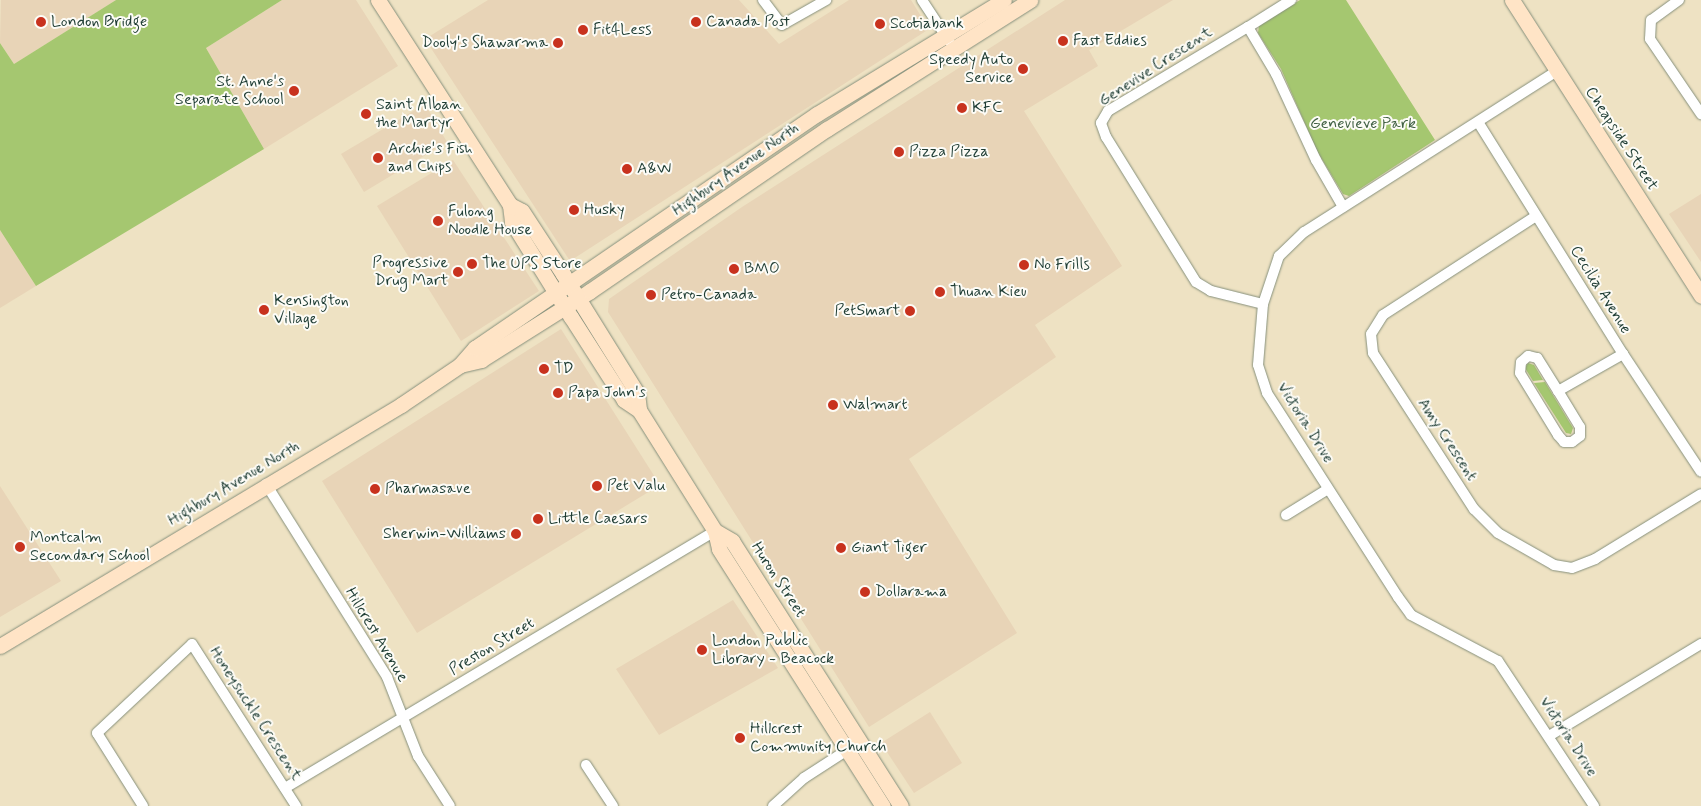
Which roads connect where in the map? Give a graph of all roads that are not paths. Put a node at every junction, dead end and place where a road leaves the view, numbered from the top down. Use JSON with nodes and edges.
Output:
{"nodes":[{"id":1,"x":378,"y":0,"type":"edge"},
{"id":2,"x":762,"y":0,"type":"edge"},
{"id":3,"x":826,"y":0,"type":"edge"},
{"id":4,"x":922,"y":0,"type":"edge"},
{"id":5,"x":1004,"y":0,"type":"edge"},
{"id":6,"x":1030,"y":0,"type":"edge"},
{"id":7,"x":1291,"y":0,"type":"edge"},
{"id":8,"x":1512,"y":0,"type":"edge"},
{"id":9,"x":1679,"y":0,"type":"edge"},
{"id":10,"x":1248,"y":27,"type":"junction"},
{"id":11,"x":950,"y":42,"type":"junction"},
{"id":12,"x":1558,"y":71,"type":"junction"},
{"id":13,"x":1701,"y":114,"type":"edge"},
{"id":14,"x":1478,"y":122,"type":"junction"},
{"id":15,"x":510,"y":206,"type":"junction"},
{"id":16,"x":1342,"y":207,"type":"junction"},
{"id":17,"x":1536,"y":216,"type":"junction"},
{"id":18,"x":569,"y":284,"type":"junction"},
{"id":19,"x":1701,"y":296,"type":"edge"},
{"id":20,"x":566,"y":300,"type":"junction"},
{"id":21,"x":1263,"y":304,"type":"junction"},
{"id":22,"x":1622,"y":354,"type":"junction"},
{"id":23,"x":1558,"y":392,"type":"junction"},
{"id":24,"x":1701,"y":472,"type":"edge"},
{"id":25,"x":266,"y":484,"type":"junction"},
{"id":26,"x":1328,"y":489,"type":"junction"},
{"id":27,"x":1701,"y":494,"type":"edge"},
{"id":28,"x":1286,"y":515,"type":"dead end"},
{"id":29,"x":715,"y":531,"type":"junction"},
{"id":30,"x":1701,"y":644,"type":"edge"},
{"id":31,"x":0,"y":646,"type":"edge"},
{"id":32,"x":403,"y":717,"type":"junction"},
{"id":33,"x":1549,"y":736,"type":"junction"},
{"id":34,"x":860,"y":741,"type":"junction"},
{"id":35,"x":847,"y":750,"type":"junction"},
{"id":36,"x":586,"y":765,"type":"dead end"},
{"id":37,"x":285,"y":788,"type":"junction"},
{"id":38,"x":143,"y":806,"type":"edge"},
{"id":39,"x":296,"y":806,"type":"edge"},
{"id":40,"x":450,"y":806,"type":"edge"},
{"id":41,"x":613,"y":806,"type":"edge"},
{"id":42,"x":774,"y":806,"type":"edge"},
{"id":43,"x":883,"y":806,"type":"edge"},
{"id":44,"x":901,"y":806,"type":"edge"},
{"id":45,"x":1594,"y":806,"type":"edge"}],
"edges":[{"from":1,"to":15,"type":"main road","name":"Huron Street"},
{"from":2,"to":3,"type":"street"},
{"from":4,"to":11,"type":"street"},
{"from":5,"to":11,"type":"main road","name":"Highbury Avenue North"},
{"from":6,"to":11,"type":"main road","name":"Highbury Avenue North"},
{"from":7,"to":10,"type":"street"},
{"from":8,"to":12,"type":"main road","name":"Cheapside Street"},
{"from":9,"to":13,"type":"street"},
{"from":10,"to":16,"type":"street"},
{"from":10,"to":21,"type":"street","name":"Genevive Crescent"},
{"from":11,"to":18,"type":"main road","name":"Highbury Avenue North"},
{"from":11,"to":20,"type":"main road","name":"Highbury Avenue North"},
{"from":12,"to":14,"type":"street","name":"Victoria Drive"},
{"from":12,"to":19,"type":"main road","name":"Cheapside Street"},
{"from":14,"to":16,"type":"street","name":"Victoria Drive"},
{"from":14,"to":17,"type":"street","name":"Cecilia Avenue"},
{"from":15,"to":18,"type":"main road","name":"Huron Street"},
{"from":15,"to":20,"type":"main road","name":"Huron Street"},
{"from":16,"to":21,"type":"street","name":"Victoria Drive"},
{"from":17,"to":22,"type":"street","name":"Cecilia Avenue"},
{"from":17,"to":27,"type":"street","name":"Amy Crescent"},
{"from":18,"to":20,"type":"main road","name":"Highbury Avenue North"},
{"from":20,"to":25,"type":"main road","name":"Highbury Avenue North"},
{"from":20,"to":29,"type":"main road","name":"Huron Street"},
{"from":21,"to":26,"type":"street","name":"Victoria Drive"},
{"from":22,"to":23,"type":"street"},
{"from":22,"to":24,"type":"street","name":"Cecilia Avenue"},
{"from":23,"to":23,"type":"street"},
{"from":25,"to":31,"type":"main road","name":"Highbury Avenue North"},
{"from":25,"to":32,"type":"street","name":"Hillcrest Avenue"},
{"from":26,"to":28,"type":"street"},
{"from":26,"to":33,"type":"street","name":"Victoria Drive"},
{"from":29,"to":32,"type":"street","name":"Preston Street"},
{"from":29,"to":34,"type":"main road","name":"Huron Street"},
{"from":29,"to":35,"type":"main road","name":"Huron Street"},
{"from":30,"to":33,"type":"street"},
{"from":32,"to":37,"type":"street","name":"Preston Street"},
{"from":32,"to":40,"type":"street","name":"Hillcrest Avenue"},
{"from":33,"to":45,"type":"street","name":"Victoria Drive"},
{"from":34,"to":35,"type":"street"},
{"from":34,"to":44,"type":"main road","name":"Huron Street"},
{"from":35,"to":42,"type":"street"},
{"from":35,"to":43,"type":"main road","name":"Huron Street"},
{"from":36,"to":41,"type":"street"},
{"from":37,"to":38,"type":"street","name":"Honeysuckle Crescent"},
{"from":37,"to":39,"type":"street","name":"Honeysuckle Crescent"}]}
